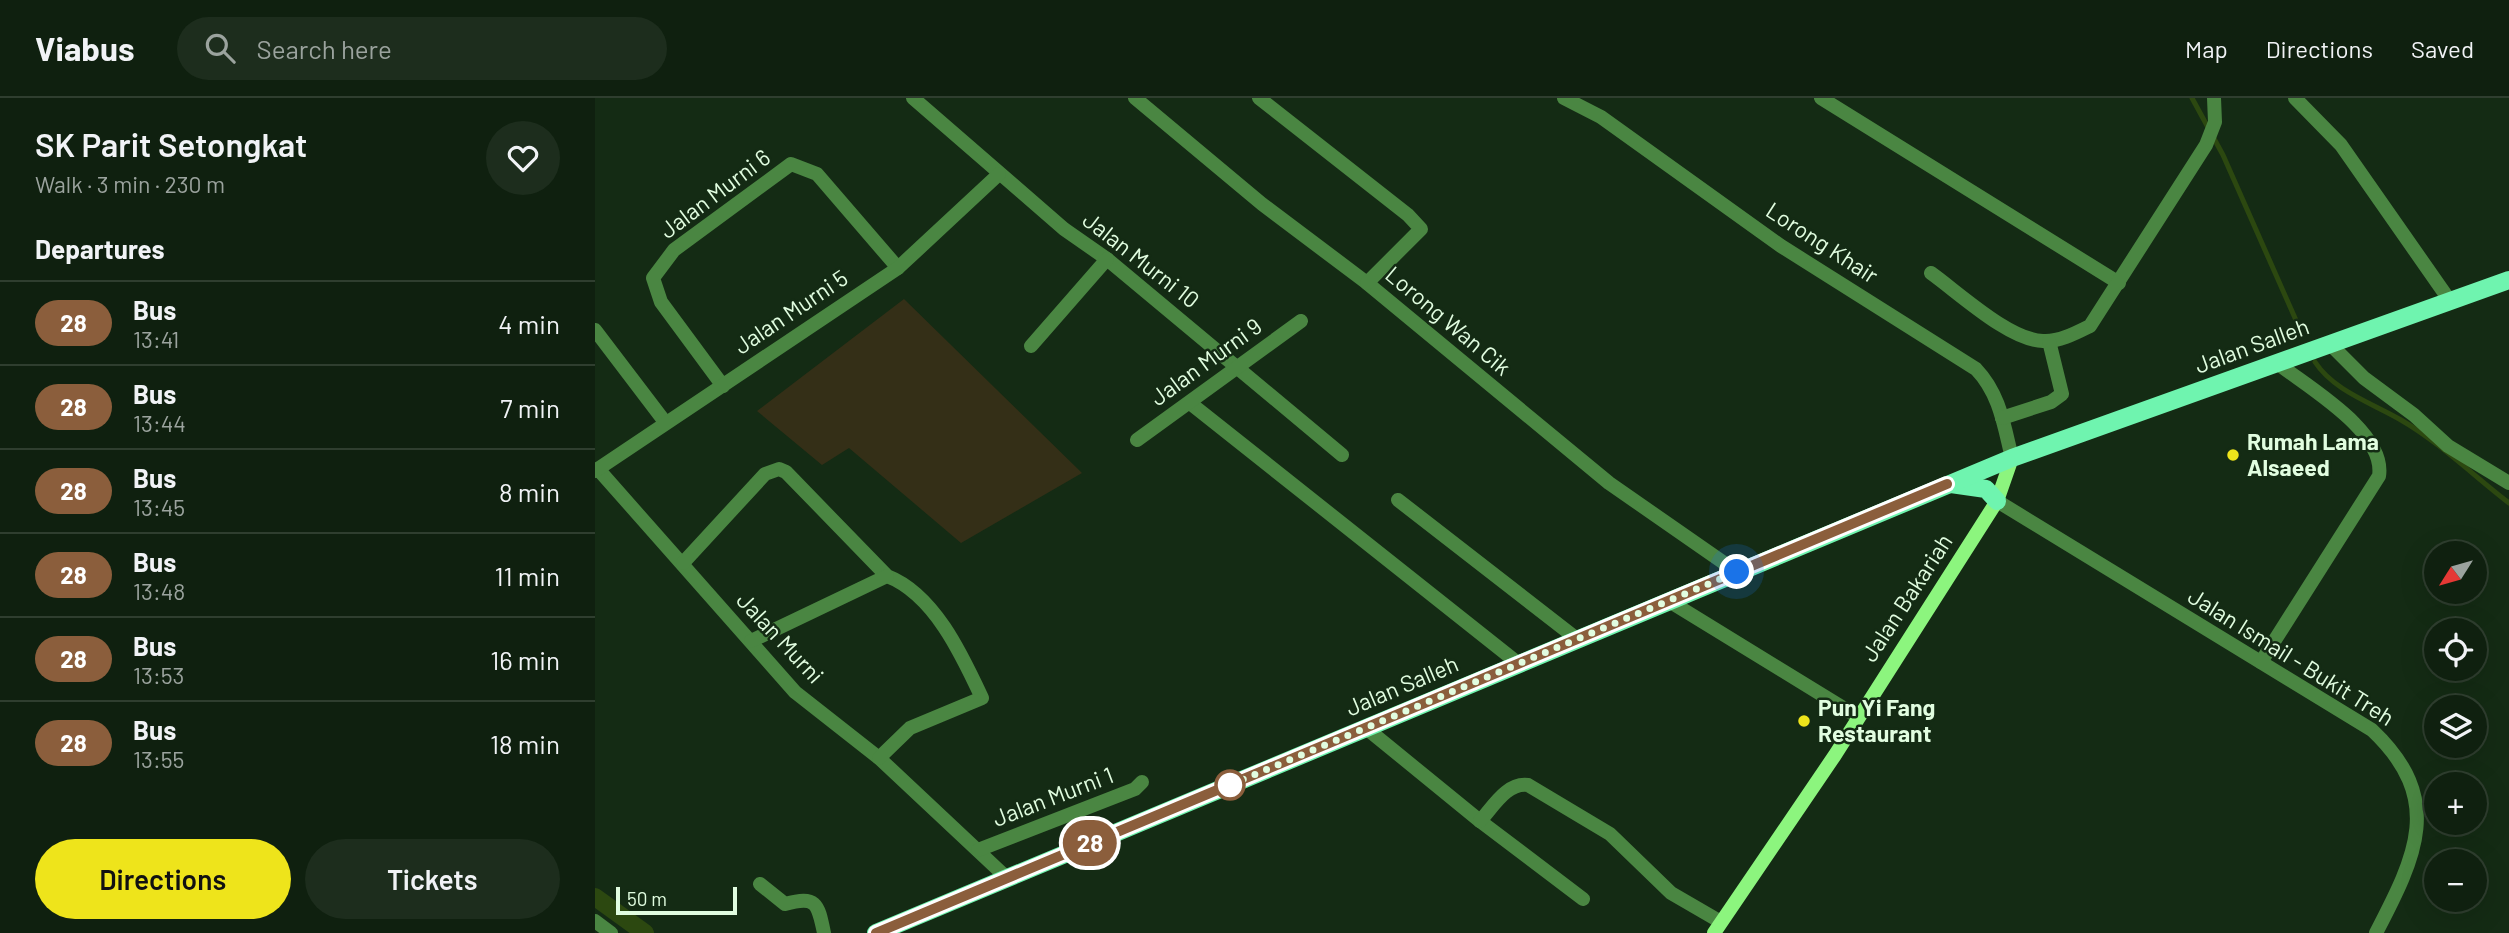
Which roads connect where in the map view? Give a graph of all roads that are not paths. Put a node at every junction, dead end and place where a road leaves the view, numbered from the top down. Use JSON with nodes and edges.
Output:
{"nodes":[{"id":1,"x":913,"y":98,"type":"edge"},
{"id":2,"x":1135,"y":98,"type":"edge"},
{"id":3,"x":1259,"y":98,"type":"edge"},
{"id":4,"x":1564,"y":98,"type":"edge"},
{"id":5,"x":1821,"y":98,"type":"edge"},
{"id":6,"x":2214,"y":98,"type":"edge"},
{"id":7,"x":2295,"y":98,"type":"edge"},
{"id":8,"x":999,"y":174,"type":"junction"},
{"id":9,"x":1107,"y":259,"type":"junction"},
{"id":10,"x":898,"y":268,"type":"junction"},
{"id":11,"x":1931,"y":273,"type":"dead end"},
{"id":12,"x":2509,"y":280,"type":"edge"},
{"id":13,"x":1367,"y":283,"type":"junction"},
{"id":14,"x":2119,"y":283,"type":"junction"},
{"id":15,"x":2450,"y":301,"type":"junction"},
{"id":16,"x":1301,"y":321,"type":"dead end"},
{"id":17,"x":595,"y":330,"type":"edge"},
{"id":18,"x":2049,"y":341,"type":"junction"},
{"id":19,"x":2330,"y":344,"type":"junction"},
{"id":20,"x":1031,"y":346,"type":"dead end"},
{"id":21,"x":2277,"y":363,"type":"junction"},
{"id":22,"x":1237,"y":368,"type":"junction"},
{"id":23,"x":723,"y":386,"type":"junction"},
{"id":24,"x":1190,"y":403,"type":"junction"},
{"id":25,"x":2002,"y":418,"type":"junction"},
{"id":26,"x":665,"y":422,"type":"junction"},
{"id":27,"x":1137,"y":440,"type":"dead end"},
{"id":28,"x":1342,"y":456,"type":"dead end"},
{"id":29,"x":2012,"y":458,"type":"junction"},
{"id":30,"x":596,"y":470,"type":"edge"},
{"id":31,"x":2509,"y":483,"type":"edge"},
{"id":32,"x":1947,"y":484,"type":"junction"},
{"id":33,"x":1398,"y":500,"type":"dead end"},
{"id":34,"x":1997,"y":501,"type":"junction"},
{"id":35,"x":683,"y":563,"type":"junction"},
{"id":36,"x":1737,"y":572,"type":"junction"},
{"id":37,"x":887,"y":576,"type":"junction"},
{"id":38,"x":1669,"y":601,"type":"junction"},
{"id":39,"x":1577,"y":639,"type":"junction"},
{"id":40,"x":751,"y":641,"type":"junction"},
{"id":41,"x":2261,"y":662,"type":"junction"},
{"id":42,"x":1519,"y":664,"type":"junction"},
{"id":43,"x":1858,"y":717,"type":"junction"},
{"id":44,"x":1366,"y":728,"type":"junction"},
{"id":45,"x":879,"y":758,"type":"junction"},
{"id":46,"x":1142,"y":782,"type":"dead end"},
{"id":47,"x":1480,"y":821,"type":"junction"},
{"id":48,"x":978,"y":850,"type":"junction"},
{"id":49,"x":1007,"y":878,"type":"junction"},
{"id":50,"x":760,"y":884,"type":"dead end"},
{"id":51,"x":1583,"y":899,"type":"dead end"},
{"id":52,"x":595,"y":921,"type":"edge"},
{"id":53,"x":1718,"y":928,"type":"edge"},
{"id":54,"x":611,"y":933,"type":"edge"},
{"id":55,"x":824,"y":933,"type":"edge"},
{"id":56,"x":876,"y":933,"type":"edge"},
{"id":57,"x":2376,"y":933,"type":"edge"}],
"edges":[{"from":1,"to":8,"type":"street","name":"Jalan Murni 10"},
{"from":2,"to":13,"type":"street","name":"Lorong Wan Cik"},
{"from":3,"to":13,"type":"street"},
{"from":4,"to":25,"type":"street","name":"Lorong Khair"},
{"from":5,"to":14,"type":"street"},
{"from":6,"to":14,"type":"street"},
{"from":7,"to":15,"type":"street"},
{"from":8,"to":9,"type":"street","name":"Jalan Murni 10"},
{"from":8,"to":10,"type":"street","name":"Jalan Murni 5"},
{"from":9,"to":20,"type":"street"},
{"from":9,"to":22,"type":"street","name":"Jalan Murni 10"},
{"from":10,"to":23,"type":"street","name":"Jalan Murni 5"},
{"from":10,"to":23,"type":"street","name":"Jalan Murni 6"},
{"from":11,"to":18,"type":"street"},
{"from":12,"to":15,"type":"main road","name":"Jalan Salleh"},
{"from":13,"to":36,"type":"street","name":"Lorong Wan Cik"},
{"from":14,"to":18,"type":"street"},
{"from":15,"to":19,"type":"main road","name":"Jalan Salleh"},
{"from":16,"to":22,"type":"street","name":"Jalan Murni 9"},
{"from":17,"to":26,"type":"street"},
{"from":18,"to":25,"type":"street"},
{"from":19,"to":21,"type":"main road","name":"Jalan Salleh"},
{"from":19,"to":31,"type":"street"},
{"from":21,"to":29,"type":"main road","name":"Jalan Salleh"},
{"from":21,"to":41,"type":"street"},
{"from":22,"to":24,"type":"street","name":"Jalan Murni 9"},
{"from":22,"to":28,"type":"street","name":"Jalan Murni 10"},
{"from":23,"to":26,"type":"street","name":"Jalan Murni 5"},
{"from":24,"to":27,"type":"street","name":"Jalan Murni 9"},
{"from":24,"to":42,"type":"street"},
{"from":25,"to":29,"type":"street","name":"Lorong Khair"},
{"from":26,"to":30,"type":"street","name":"Jalan Murni 5"},
{"from":29,"to":32,"type":"main road","name":"Jalan Salleh"},
{"from":29,"to":34,"type":"main road","name":"Jalan Bakariah"},
{"from":30,"to":35,"type":"street","name":"Jalan Murni"},
{"from":32,"to":34,"type":"main road"},
{"from":32,"to":36,"type":"main road","name":"Jalan Salleh"},
{"from":33,"to":39,"type":"street"},
{"from":34,"to":41,"type":"street","name":"Jalan Ismail - Bukit Treh"},
{"from":34,"to":43,"type":"main road","name":"Jalan Bakariah"},
{"from":35,"to":37,"type":"street"},
{"from":35,"to":40,"type":"street","name":"Jalan Murni"},
{"from":36,"to":38,"type":"main road","name":"Jalan Salleh"},
{"from":37,"to":40,"type":"street"},
{"from":37,"to":45,"type":"street"},
{"from":38,"to":39,"type":"main road","name":"Jalan Salleh"},
{"from":38,"to":43,"type":"street"},
{"from":39,"to":42,"type":"main road","name":"Jalan Salleh"},
{"from":40,"to":45,"type":"street","name":"Jalan Murni"},
{"from":41,"to":57,"type":"street","name":"Jalan Ismail - Bukit Treh"},
{"from":42,"to":44,"type":"main road","name":"Jalan Salleh"},
{"from":43,"to":53,"type":"main road","name":"Jalan Bakariah"},
{"from":44,"to":47,"type":"street"},
{"from":44,"to":49,"type":"main road","name":"Jalan Salleh"},
{"from":45,"to":48,"type":"street","name":"Jalan Murni"},
{"from":46,"to":48,"type":"street","name":"Jalan Murni 1"},
{"from":47,"to":51,"type":"street"},
{"from":47,"to":53,"type":"street"},
{"from":48,"to":49,"type":"street","name":"Jalan Murni"},
{"from":49,"to":56,"type":"main road","name":"Jalan Salleh"},
{"from":50,"to":55,"type":"street"},
{"from":52,"to":54,"type":"street"}]}
